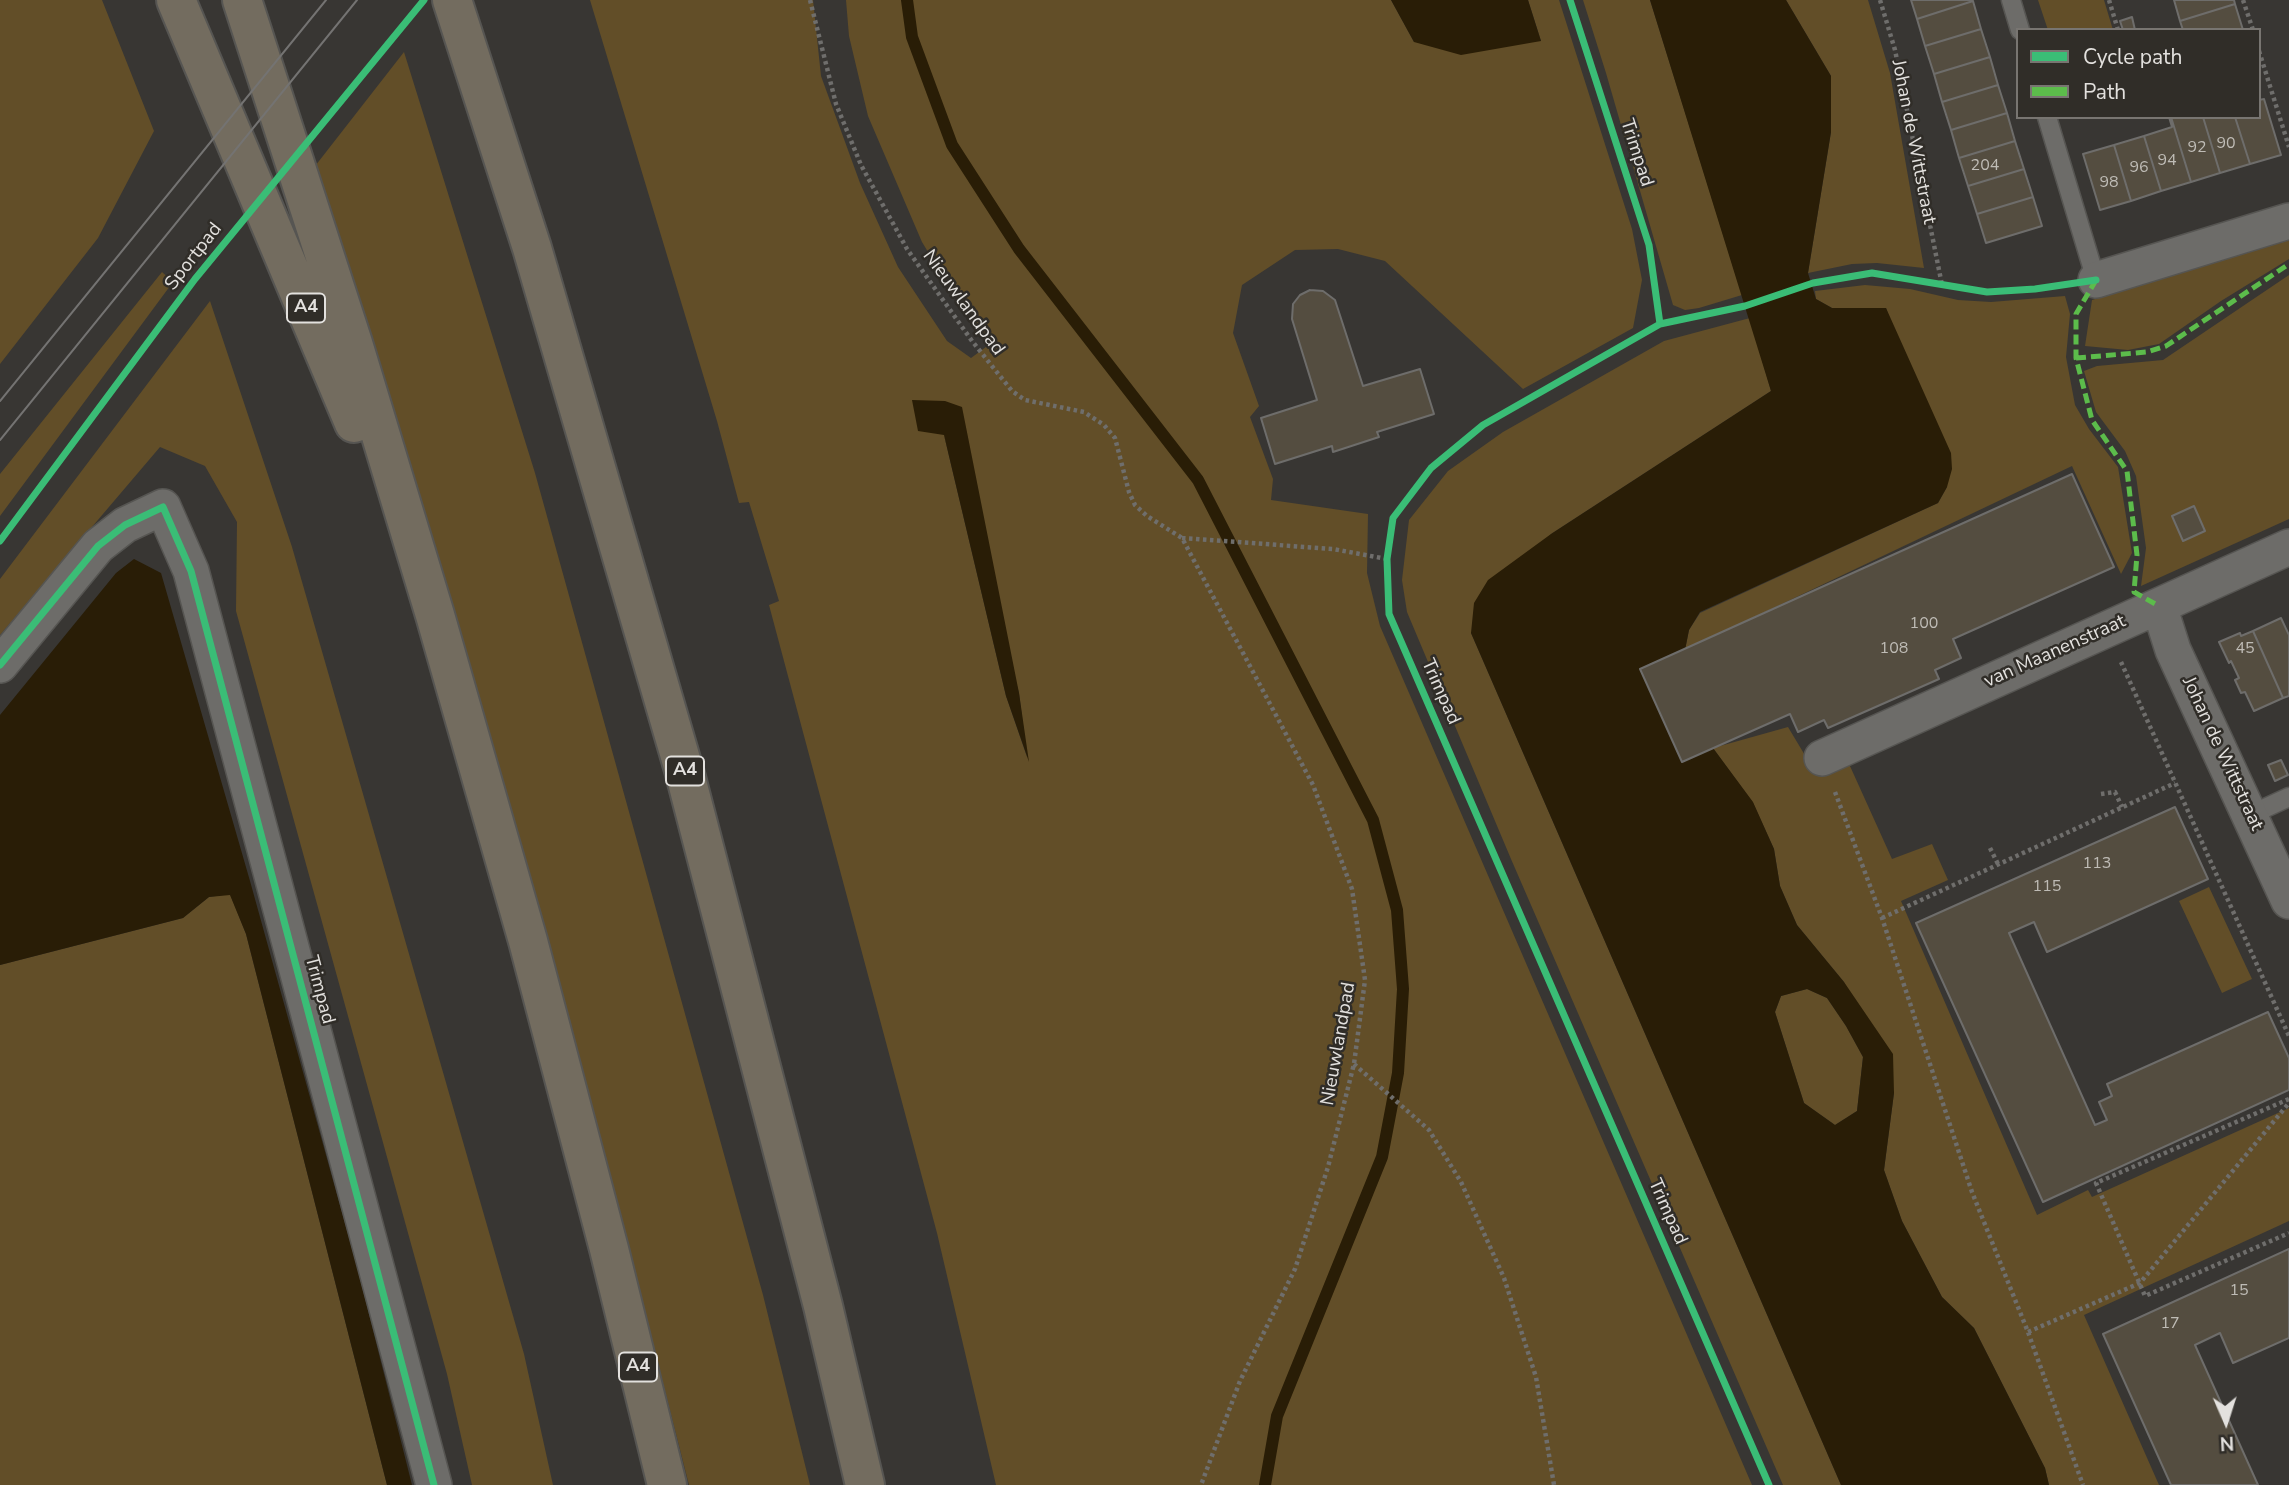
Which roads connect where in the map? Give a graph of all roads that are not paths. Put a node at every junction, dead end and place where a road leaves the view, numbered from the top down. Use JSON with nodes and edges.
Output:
{"nodes":[{"id":1,"x":176,"y":0,"type":"edge"},
{"id":2,"x":243,"y":0,"type":"edge"},
{"id":3,"x":452,"y":0,"type":"edge"},
{"id":4,"x":462,"y":0,"type":"edge"},
{"id":5,"x":2011,"y":0,"type":"edge"},
{"id":6,"x":2019,"y":28,"type":"edge"},
{"id":7,"x":474,"y":65,"type":"junction"},
{"id":8,"x":2048,"y":119,"type":"edge"},
{"id":9,"x":2289,"y":221,"type":"edge"},
{"id":10,"x":2096,"y":280,"type":"joint"},
{"id":11,"x":2289,"y":547,"type":"edge"},
{"id":12,"x":2159,"y":606,"type":"junction"},
{"id":13,"x":435,"y":615,"type":"junction"},
{"id":14,"x":0,"y":665,"type":"edge"},
{"id":15,"x":1822,"y":758,"type":"road end"},
{"id":16,"x":2289,"y":797,"type":"edge"},
{"id":17,"x":2250,"y":815,"type":"junction"},
{"id":18,"x":2289,"y":901,"type":"edge"},
{"id":19,"x":434,"y":1485,"type":"edge"},
{"id":20,"x":667,"y":1485,"type":"edge"},
{"id":21,"x":865,"y":1485,"type":"edge"}],
"edges":[{"from":1,"to":13,"type":"highway","number":"A4"},
{"from":2,"to":13,"type":"highway","number":"A4"},
{"from":3,"to":7,"type":"highway","number":"A4"},
{"from":4,"to":7,"type":"highway","number":"A4"},
{"from":5,"to":6,"type":"lane"},
{"from":7,"to":21,"type":"highway","number":"A4"},
{"from":8,"to":10,"type":"lane"},
{"from":9,"to":10,"type":"street"},
{"from":11,"to":12,"type":"street","name":"van Maanenstraat"},
{"from":12,"to":15,"type":"street","name":"van Maanenstraat"},
{"from":12,"to":17,"type":"street","name":"Johan de Wittstraat"},
{"from":13,"to":20,"type":"highway","number":"A4"},
{"from":14,"to":19,"type":"street","name":"Trimpad"},
{"from":16,"to":17,"type":"lane"},
{"from":17,"to":18,"type":"street","name":"Johan de Wittstraat"}]}
